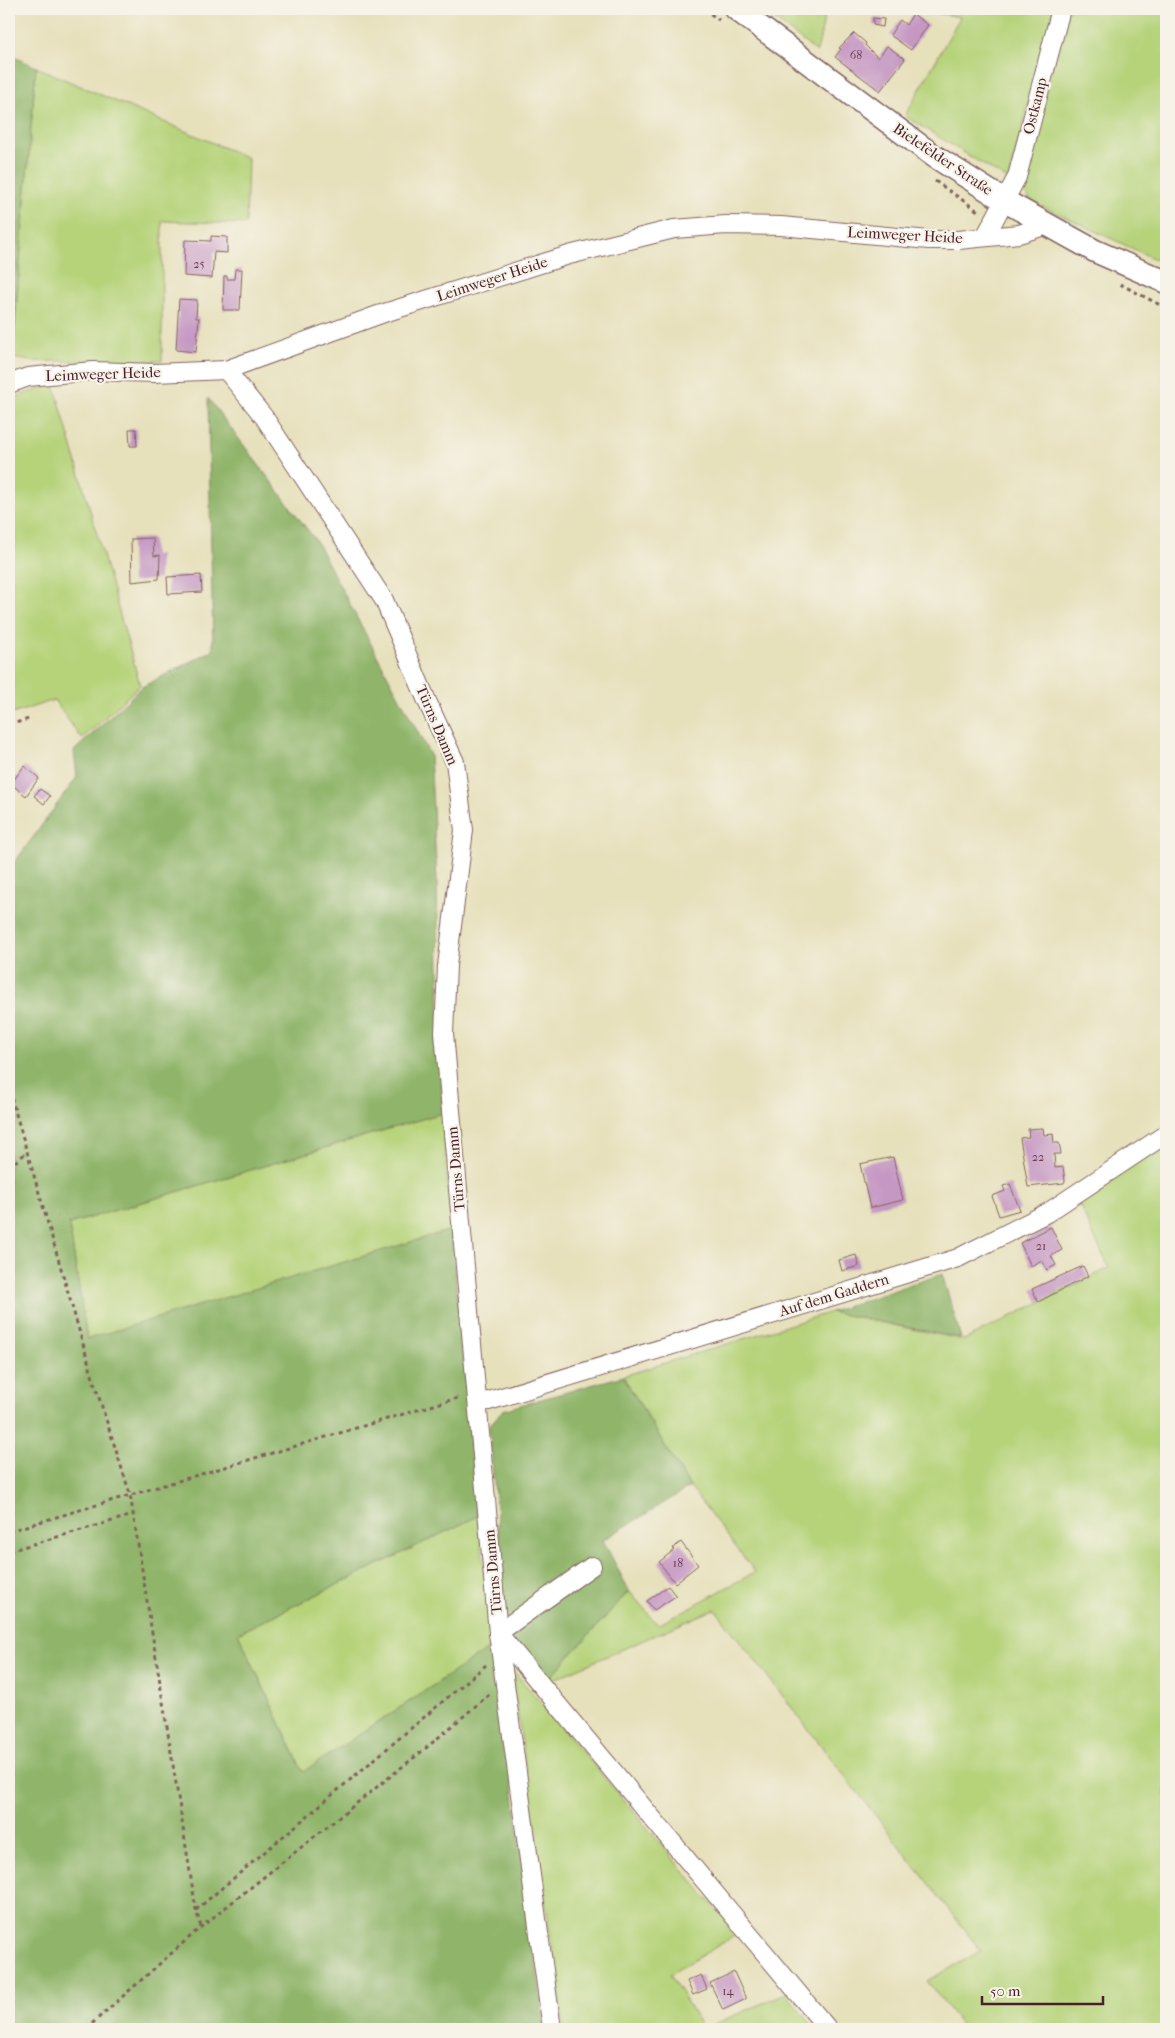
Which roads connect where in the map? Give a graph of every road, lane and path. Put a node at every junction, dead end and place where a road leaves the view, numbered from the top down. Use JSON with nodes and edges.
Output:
{"nodes":[{"id":1,"x":736,"y":9,"type":"edge"},
{"id":2,"x":1062,"y":9,"type":"edge"},
{"id":3,"x":1005,"y":201,"type":"junction"},
{"id":4,"x":1048,"y":225,"type":"junction"},
{"id":5,"x":985,"y":238,"type":"junction"},
{"id":6,"x":1166,"y":282,"type":"edge"},
{"id":7,"x":226,"y":370,"type":"junction"},
{"id":8,"x":9,"y":384,"type":"edge"},
{"id":9,"x":32,"y":718,"type":"dead end"},
{"id":10,"x":9,"y":725,"type":"edge"},
{"id":11,"x":9,"y":1090,"type":"edge"},
{"id":12,"x":1166,"y":1134,"type":"edge"},
{"id":13,"x":26,"y":1152,"type":"junction"},
{"id":14,"x":9,"y":1168,"type":"edge"},
{"id":15,"x":477,"y":1397,"type":"junction"},
{"id":16,"x":130,"y":1494,"type":"junction"},
{"id":17,"x":133,"y":1515,"type":"junction"},
{"id":18,"x":9,"y":1531,"type":"edge"},
{"id":19,"x":9,"y":1551,"type":"edge"},
{"id":20,"x":592,"y":1566,"type":"dead end"},
{"id":21,"x":498,"y":1632,"type":"junction"},
{"id":22,"x":501,"y":1652,"type":"junction"},
{"id":23,"x":504,"y":1682,"type":"junction"},
{"id":24,"x":196,"y":1910,"type":"junction"},
{"id":25,"x":201,"y":1927,"type":"junction"},
{"id":26,"x":86,"y":2029,"type":"edge"},
{"id":27,"x":552,"y":2029,"type":"edge"},
{"id":28,"x":828,"y":2029,"type":"edge"}],
"edges":[{"from":1,"to":3,"type":"main road","name":"Bielefelder Straße"},
{"from":2,"to":3,"type":"street","name":"Ostkamp"},
{"from":3,"to":4,"type":"main road","name":"Bielefelder Straße"},
{"from":3,"to":5,"type":"street","name":"Leimweger Heide"},
{"from":4,"to":5,"type":"street","name":"Leimweger Heide"},
{"from":4,"to":6,"type":"main road","name":"Bielefelder Straße"},
{"from":5,"to":7,"type":"street","name":"Leimweger Heide"},
{"from":7,"to":8,"type":"street","name":"Leimweger Heide"},
{"from":7,"to":15,"type":"street","name":"Türns Damm"},
{"from":9,"to":10,"type":"path"},
{"from":11,"to":13,"type":"path"},
{"from":12,"to":15,"type":"street","name":"Auf dem Gaddern"},
{"from":13,"to":14,"type":"path"},
{"from":13,"to":16,"type":"path"},
{"from":15,"to":16,"type":"path"},
{"from":15,"to":21,"type":"street","name":"Türns Damm"},
{"from":16,"to":17,"type":"path"},
{"from":16,"to":18,"type":"path"},
{"from":17,"to":19,"type":"path"},
{"from":17,"to":24,"type":"path"},
{"from":20,"to":21,"type":"street"},
{"from":21,"to":22,"type":"street","name":"Türns Damm"},
{"from":21,"to":28,"type":"street"},
{"from":22,"to":23,"type":"street","name":"Türns Damm"},
{"from":22,"to":24,"type":"path"},
{"from":23,"to":25,"type":"path"},
{"from":23,"to":27,"type":"street","name":"Türns Damm"},
{"from":24,"to":25,"type":"path"},
{"from":25,"to":26,"type":"path"}]}
